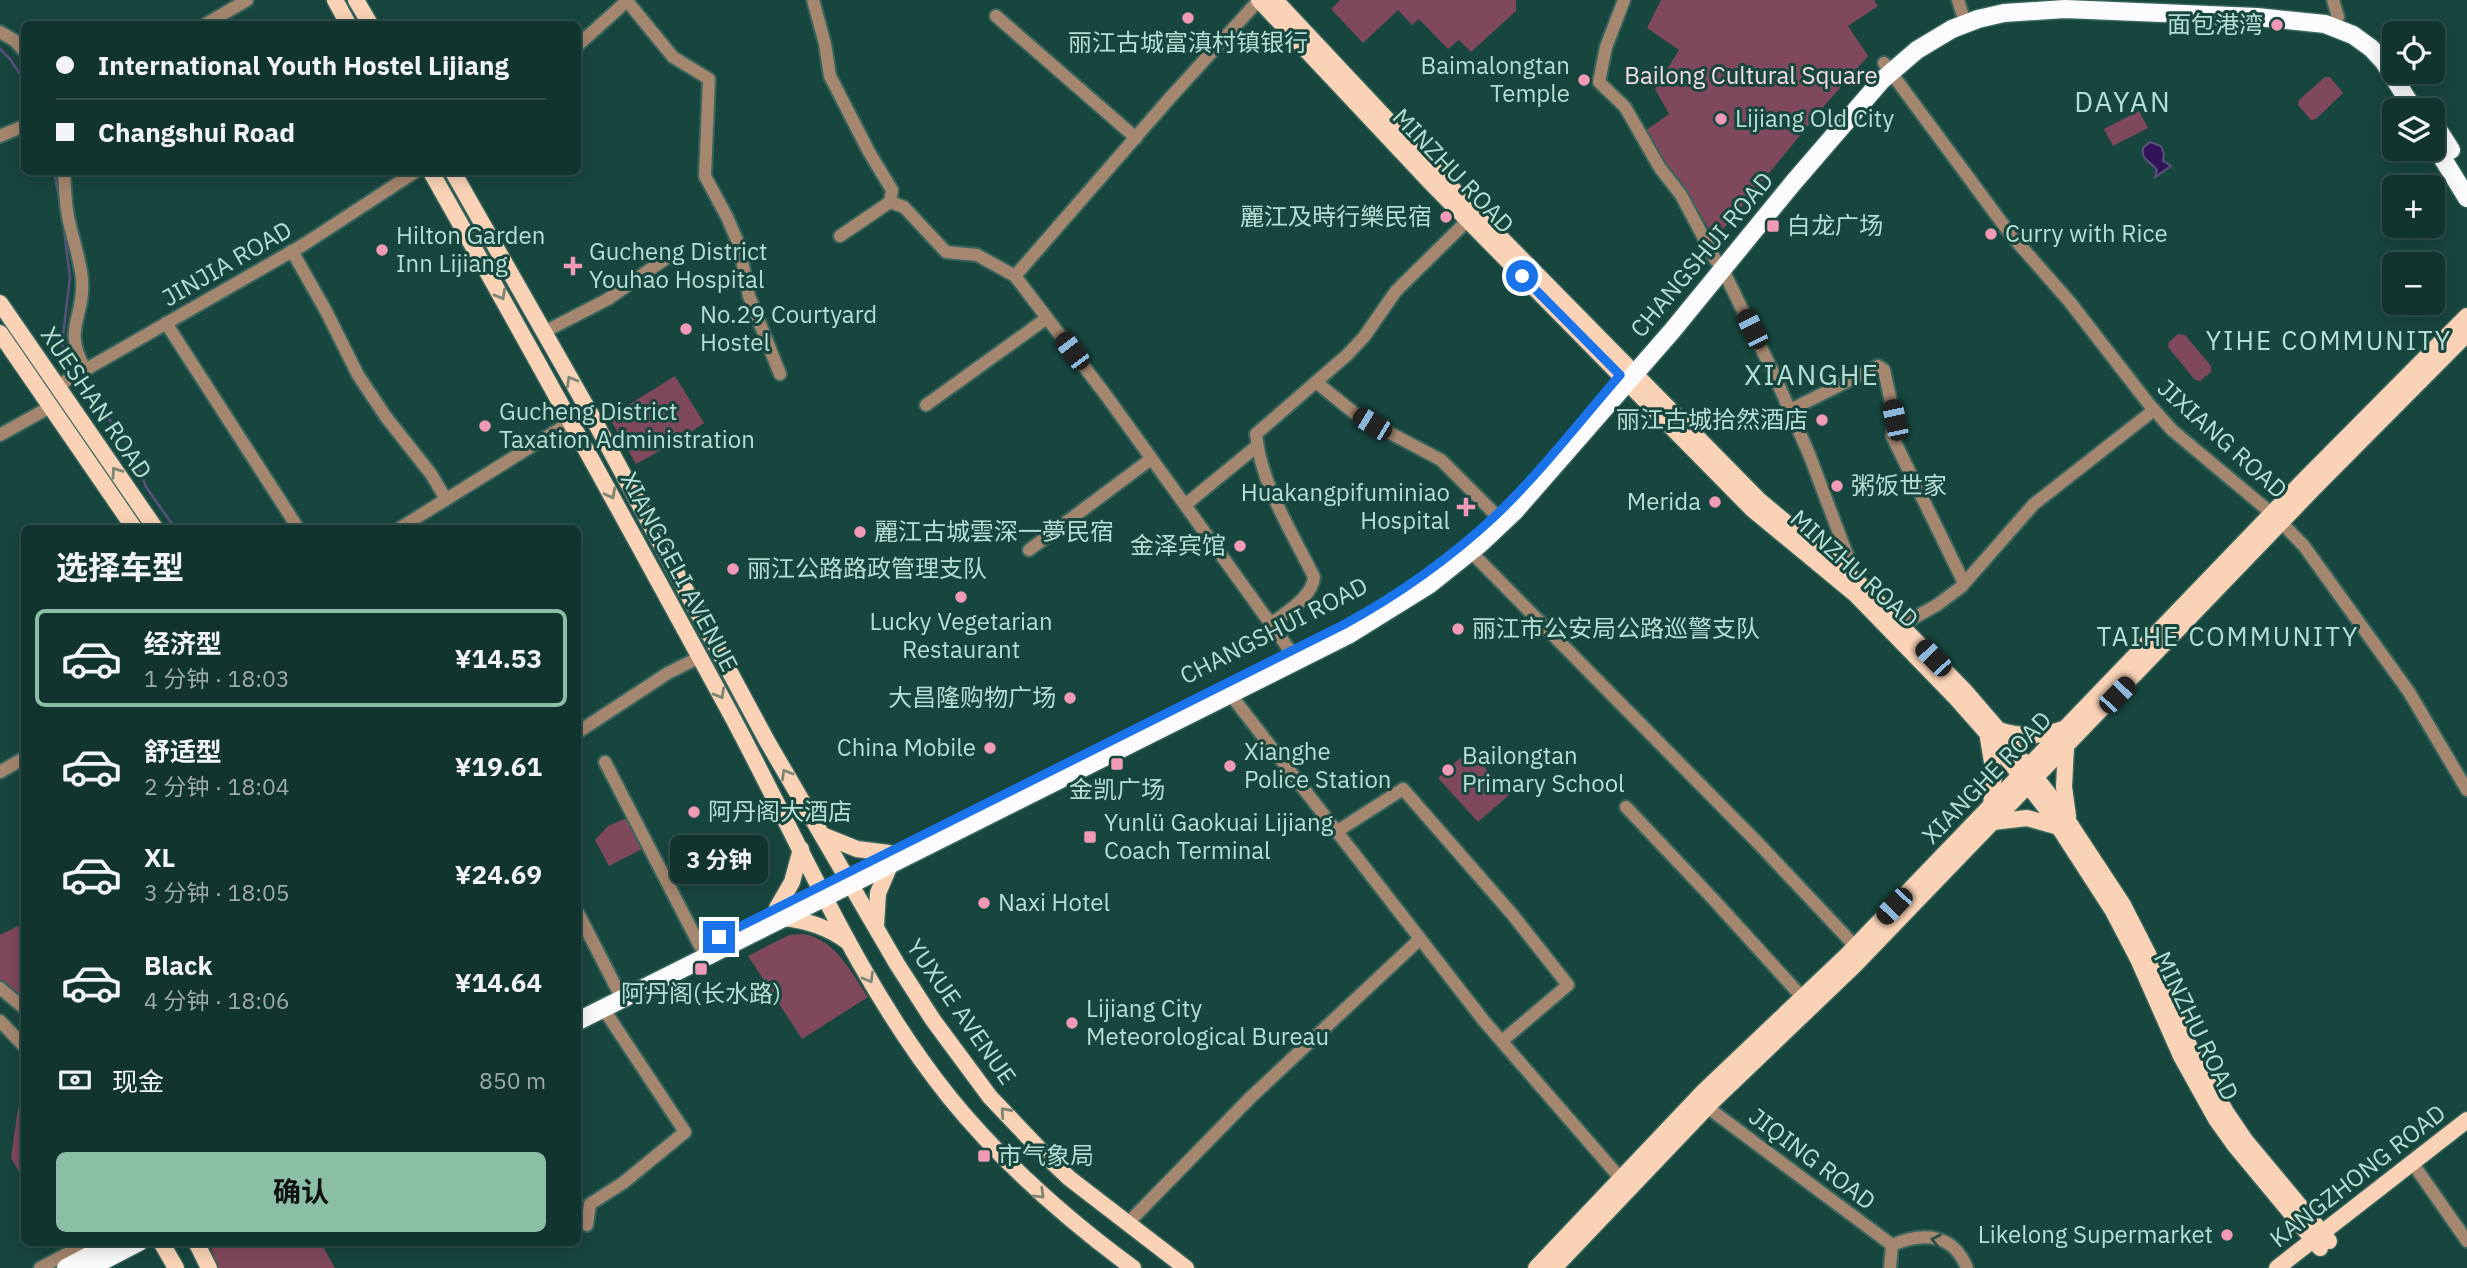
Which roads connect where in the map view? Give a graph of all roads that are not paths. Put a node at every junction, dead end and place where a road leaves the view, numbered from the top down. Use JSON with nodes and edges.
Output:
{"nodes":[{"id":1,"x":247,"y":0,"type":"edge"},
{"id":2,"x":335,"y":0,"type":"edge"},
{"id":3,"x":356,"y":0,"type":"edge"},
{"id":4,"x":813,"y":0,"type":"edge"},
{"id":5,"x":1259,"y":0,"type":"edge"},
{"id":6,"x":1275,"y":0,"type":"edge"},
{"id":7,"x":1625,"y":0,"type":"edge"},
{"id":8,"x":2020,"y":0,"type":"edge"},
{"id":9,"x":2104,"y":0,"type":"edge"},
{"id":10,"x":628,"y":1,"type":"edge"},
{"id":11,"x":1960,"y":7,"type":"edge"},
{"id":12,"x":2335,"y":8,"type":"edge"},
{"id":13,"x":996,"y":16,"type":"dead end"},
{"id":14,"x":211,"y":21,"type":"edge"},
{"id":15,"x":346,"y":21,"type":"edge"},
{"id":16,"x":368,"y":21,"type":"edge"},
{"id":17,"x":0,"y":32,"type":"edge"},
{"id":18,"x":581,"y":42,"type":"edge"},
{"id":19,"x":2382,"y":45,"type":"edge"},
{"id":20,"x":21,"y":48,"type":"edge"},
{"id":21,"x":1887,"y":67,"type":"junction"},
{"id":22,"x":2406,"y":98,"type":"edge"},
{"id":23,"x":21,"y":127,"type":"edge"},
{"id":24,"x":0,"y":136,"type":"edge"},
{"id":25,"x":1136,"y":138,"type":"junction"},
{"id":26,"x":2445,"y":141,"type":"edge"},
{"id":27,"x":2444,"y":161,"type":"edge"},
{"id":28,"x":64,"y":175,"type":"edge"},
{"id":29,"x":410,"y":175,"type":"edge"},
{"id":30,"x":434,"y":175,"type":"edge"},
{"id":31,"x":455,"y":175,"type":"edge"},
{"id":32,"x":2467,"y":177,"type":"edge"},
{"id":33,"x":2467,"y":198,"type":"edge"},
{"id":34,"x":890,"y":202,"type":"junction"},
{"id":35,"x":1468,"y":220,"type":"junction"},
{"id":36,"x":840,"y":236,"type":"dead end"},
{"id":37,"x":292,"y":251,"type":"junction"},
{"id":38,"x":665,"y":259,"type":"dead end"},
{"id":39,"x":1719,"y":265,"type":"junction"},
{"id":40,"x":1015,"y":276,"type":"junction"},
{"id":41,"x":0,"y":303,"type":"edge"},
{"id":42,"x":2467,"y":316,"type":"edge"},
{"id":43,"x":1047,"y":318,"type":"junction"},
{"id":44,"x":166,"y":323,"type":"junction"},
{"id":45,"x":544,"y":332,"type":"junction"},
{"id":46,"x":0,"y":333,"type":"edge"},
{"id":47,"x":2467,"y":334,"type":"edge"},
{"id":48,"x":85,"y":369,"type":"junction"},
{"id":49,"x":780,"y":374,"type":"dead end"},
{"id":50,"x":1628,"y":375,"type":"junction"},
{"id":51,"x":1316,"y":382,"type":"junction"},
{"id":52,"x":57,"y":386,"type":"junction"},
{"id":53,"x":926,"y":405,"type":"dead end"},
{"id":54,"x":50,"y":407,"type":"junction"},
{"id":55,"x":1790,"y":410,"type":"junction"},
{"id":56,"x":2154,"y":410,"type":"junction"},
{"id":57,"x":572,"y":421,"type":"junction"},
{"id":58,"x":0,"y":435,"type":"edge"},
{"id":59,"x":1257,"y":446,"type":"junction"},
{"id":60,"x":1151,"y":458,"type":"junction"},
{"id":61,"x":446,"y":499,"type":"junction"},
{"id":62,"x":1185,"y":505,"type":"junction"},
{"id":63,"x":1496,"y":515,"type":"junction"},
{"id":64,"x":2277,"y":518,"type":"junction"},
{"id":65,"x":132,"y":525,"type":"edge"},
{"id":66,"x":153,"y":525,"type":"edge"},
{"id":67,"x":296,"y":525,"type":"edge"},
{"id":68,"x":405,"y":525,"type":"edge"},
{"id":69,"x":1029,"y":550,"type":"dead end"},
{"id":70,"x":1471,"y":552,"type":"junction"},
{"id":71,"x":1847,"y":574,"type":"junction"},
{"id":72,"x":1964,"y":583,"type":"junction"},
{"id":73,"x":1271,"y":624,"type":"junction"},
{"id":74,"x":1901,"y":625,"type":"junction"},
{"id":75,"x":1291,"y":652,"type":"junction"},
{"id":76,"x":700,"y":657,"type":"junction"},
{"id":77,"x":1230,"y":694,"type":"junction"},
{"id":78,"x":2068,"y":726,"type":"junction"},
{"id":79,"x":581,"y":730,"type":"edge"},
{"id":80,"x":1992,"y":731,"type":"junction"},
{"id":81,"x":2066,"y":747,"type":"junction"},
{"id":82,"x":21,"y":760,"type":"edge"},
{"id":83,"x":605,"y":762,"type":"dead end"},
{"id":84,"x":0,"y":772,"type":"edge"},
{"id":85,"x":2029,"y":776,"type":"junction"},
{"id":86,"x":2467,"y":790,"type":"edge"},
{"id":87,"x":1991,"y":806,"type":"junction"},
{"id":88,"x":1626,"y":807,"type":"dead end"},
{"id":89,"x":1993,"y":822,"type":"junction"},
{"id":90,"x":2064,"y":825,"type":"junction"},
{"id":91,"x":1336,"y":832,"type":"junction"},
{"id":92,"x":821,"y":834,"type":"junction"},
{"id":93,"x":801,"y":849,"type":"junction"},
{"id":94,"x":890,"y":859,"type":"junction"},
{"id":95,"x":848,"y":879,"type":"junction"},
{"id":96,"x":823,"y":892,"type":"junction"},
{"id":97,"x":780,"y":913,"type":"junction"},
{"id":98,"x":581,"y":920,"type":"edge"},
{"id":99,"x":876,"y":928,"type":"junction"},
{"id":100,"x":1420,"y":939,"type":"junction"},
{"id":101,"x":849,"y":943,"type":"junction"},
{"id":102,"x":700,"y":946,"type":"junction"},
{"id":103,"x":1855,"y":946,"type":"junction"},
{"id":104,"x":0,"y":988,"type":"edge"},
{"id":105,"x":617,"y":989,"type":"junction"},
{"id":106,"x":1802,"y":997,"type":"junction"},
{"id":107,"x":21,"y":1006,"type":"edge"},
{"id":108,"x":581,"y":1007,"type":"edge"},
{"id":109,"x":603,"y":1008,"type":"junction"},
{"id":110,"x":581,"y":1019,"type":"edge"},
{"id":111,"x":0,"y":1021,"type":"edge"},
{"id":112,"x":1502,"y":1041,"type":"junction"},
{"id":113,"x":21,"y":1043,"type":"edge"},
{"id":114,"x":1707,"y":1107,"type":"junction"},
{"id":115,"x":2467,"y":1120,"type":"edge"},
{"id":116,"x":2467,"y":1133,"type":"edge"},
{"id":117,"x":2418,"y":1171,"type":"junction"},
{"id":118,"x":1621,"y":1179,"type":"junction"},
{"id":119,"x":587,"y":1224,"type":"dead end"},
{"id":120,"x":1127,"y":1224,"type":"junction"},
{"id":121,"x":2321,"y":1240,"type":"junction"},
{"id":122,"x":2467,"y":1241,"type":"edge"},
{"id":123,"x":1892,"y":1245,"type":"junction"},
{"id":124,"x":81,"y":1246,"type":"edge"},
{"id":125,"x":108,"y":1246,"type":"edge"},
{"id":126,"x":131,"y":1246,"type":"edge"},
{"id":127,"x":163,"y":1246,"type":"edge"},
{"id":128,"x":198,"y":1246,"type":"edge"},
{"id":129,"x":1126,"y":1267,"type":"edge"},
{"id":130,"x":40,"y":1268,"type":"edge"},
{"id":131,"x":66,"y":1268,"type":"edge"},
{"id":132,"x":89,"y":1268,"type":"edge"},
{"id":133,"x":176,"y":1268,"type":"edge"},
{"id":134,"x":209,"y":1268,"type":"edge"},
{"id":135,"x":1186,"y":1268,"type":"edge"},
{"id":136,"x":1536,"y":1268,"type":"edge"},
{"id":137,"x":1554,"y":1268,"type":"edge"},
{"id":138,"x":1890,"y":1268,"type":"edge"},
{"id":139,"x":1967,"y":1268,"type":"edge"},
{"id":140,"x":2277,"y":1268,"type":"edge"},
{"id":141,"x":2294,"y":1268,"type":"edge"}],
"edges":[{"from":1,"to":14,"type":"street"},
{"from":2,"to":15,"type":"main road"},
{"from":3,"to":16,"type":"main road"},
{"from":4,"to":34,"type":"street"},
{"from":5,"to":25,"type":"street"},
{"from":5,"to":35,"type":"main road","name":"MINZHU ROAD"},
{"from":6,"to":50,"type":"main road","name":"MINZHU ROAD"},
{"from":7,"to":39,"type":"street"},
{"from":8,"to":11,"type":"highway","name":"CHANGSHUI ROAD"},
{"from":9,"to":12,"type":"highway"},
{"from":10,"to":18,"type":"street"},
{"from":10,"to":49,"type":"street"},
{"from":11,"to":21,"type":"highway","name":"CHANGSHUI ROAD"},
{"from":12,"to":19,"type":"highway"},
{"from":13,"to":25,"type":"street"},
{"from":17,"to":20,"type":"street"},
{"from":21,"to":22,"type":"highway","name":"CHANGSHUI ROAD"},
{"from":21,"to":39,"type":"highway","name":"CHANGSHUI ROAD"},
{"from":21,"to":56,"type":"street","name":"JIXIANG ROAD"},
{"from":23,"to":24,"type":"street"},
{"from":25,"to":40,"type":"street"},
{"from":26,"to":32,"type":"highway"},
{"from":27,"to":33,"type":"highway"},
{"from":28,"to":48,"type":"street"},
{"from":29,"to":37,"type":"street","name":"JINJIA ROAD"},
{"from":30,"to":57,"type":"main road","name":"XIANGGELI AVENUE","one_way":true},
{"from":31,"to":45,"type":"main road","name":"XIANGGELI AVENUE"},
{"from":34,"to":36,"type":"street"},
{"from":34,"to":40,"type":"street"},
{"from":35,"to":50,"type":"main road","name":"MINZHU ROAD"},
{"from":35,"to":51,"type":"street"},
{"from":37,"to":44,"type":"street","name":"JINJIA ROAD"},
{"from":37,"to":61,"type":"street"},
{"from":38,"to":45,"type":"street"},
{"from":39,"to":50,"type":"highway","name":"CHANGSHUI ROAD"},
{"from":39,"to":55,"type":"street"},
{"from":40,"to":43,"type":"street"},
{"from":41,"to":52,"type":"main road","name":"XUESHAN ROAD"},
{"from":42,"to":64,"type":"main road","name":"XIANGHE ROAD"},
{"from":43,"to":53,"type":"street"},
{"from":43,"to":60,"type":"street"},
{"from":44,"to":48,"type":"street","name":"JINJIA ROAD"},
{"from":44,"to":67,"type":"street"},
{"from":92,"to":45,"type":"main road","name":"XIANGGELI AVENUE","one_way":true},
{"from":46,"to":54,"type":"main road","name":"XUESHAN ROAD"},
{"from":47,"to":64,"type":"main road","name":"XIANGHE ROAD"},
{"from":48,"to":52,"type":"street","name":"JINJIA ROAD"},
{"from":50,"to":63,"type":"highway","name":"CHANGSHUI ROAD"},
{"from":50,"to":70,"type":"highway","name":"CHANGSHUI ROAD"},
{"from":50,"to":71,"type":"main road","name":"MINZHU ROAD"},
{"from":50,"to":80,"type":"main road","name":"MINZHU ROAD"},
{"from":51,"to":59,"type":"street"},
{"from":51,"to":63,"type":"street"},
{"from":66,"to":52,"type":"main road","name":"XUESHAN ROAD","one_way":true},
{"from":54,"to":58,"type":"street"},
{"from":54,"to":65,"type":"main road","name":"XUESHAN ROAD"},
{"from":55,"to":71,"type":"street"},
{"from":55,"to":72,"type":"street"},
{"from":56,"to":64,"type":"street","name":"JIXIANG ROAD"},
{"from":56,"to":72,"type":"street"},
{"from":57,"to":61,"type":"street"},
{"from":57,"to":76,"type":"main road","name":"XIANGGELI AVENUE","one_way":true},
{"from":59,"to":62,"type":"street"},
{"from":59,"to":73,"type":"street"},
{"from":60,"to":62,"type":"street"},
{"from":60,"to":69,"type":"street"},
{"from":61,"to":68,"type":"street"},
{"from":62,"to":73,"type":"street"},
{"from":63,"to":75,"type":"highway","name":"CHANGSHUI ROAD"},
{"from":64,"to":78,"type":"main road","name":"XIANGHE ROAD"},
{"from":64,"to":81,"type":"main road","name":"XIANGHE ROAD"},
{"from":64,"to":86,"type":"street","name":"JIXIANG ROAD"},
{"from":70,"to":77,"type":"highway","name":"CHANGSHUI ROAD"},
{"from":70,"to":103,"type":"street"},
{"from":71,"to":74,"type":"main road","name":"MINZHU ROAD"},
{"from":72,"to":74,"type":"street"},
{"from":73,"to":75,"type":"street"},
{"from":74,"to":80,"type":"main road","name":"MINZHU ROAD"},
{"from":75,"to":94,"type":"highway","name":"CHANGSHUI ROAD"},
{"from":76,"to":79,"type":"street"},
{"from":76,"to":93,"type":"main road","name":"XIANGGELI AVENUE","one_way":true},
{"from":77,"to":91,"type":"street"},
{"from":77,"to":94,"type":"highway","name":"CHANGSHUI ROAD"},
{"from":78,"to":80,"type":"main road"},
{"from":78,"to":85,"type":"main road","name":"XIANGHE ROAD"},
{"from":80,"to":85,"type":"main road","name":"MINZHU ROAD"},
{"from":80,"to":87,"type":"main road"},
{"from":81,"to":85,"type":"main road","name":"XIANGHE ROAD"},
{"from":81,"to":90,"type":"main road"},
{"from":82,"to":84,"type":"street"},
{"from":83,"to":102,"type":"street"},
{"from":85,"to":87,"type":"main road","name":"XIANGHE ROAD"},
{"from":85,"to":89,"type":"main road","name":"XIANGHE ROAD"},
{"from":85,"to":90,"type":"main road","name":"MINZHU ROAD"},
{"from":87,"to":103,"type":"main road","name":"XIANGHE ROAD"},
{"from":88,"to":106,"type":"street"},
{"from":89,"to":90,"type":"main road"},
{"from":89,"to":114,"type":"main road","name":"XIANGHE ROAD"},
{"from":90,"to":121,"type":"main road","name":"MINZHU ROAD"},
{"from":91,"to":100,"type":"street"},
{"from":91,"to":112,"type":"street"},
{"from":92,"to":94,"type":"main road"},
{"from":92,"to":95,"type":"main road","name":"XIANGGELI AVENUE"},
{"from":93,"to":96,"type":"main road","name":"XIANGGELI AVENUE"},
{"from":93,"to":97,"type":"main road"},
{"from":94,"to":95,"type":"highway","name":"CHANGSHUI ROAD"},
{"from":94,"to":99,"type":"main road"},
{"from":95,"to":96,"type":"highway","name":"CHANGSHUI ROAD"},
{"from":95,"to":99,"type":"main road","name":"YUXUE AVENUE"},
{"from":96,"to":97,"type":"highway","name":"CHANGSHUI ROAD"},
{"from":96,"to":101,"type":"main road"},
{"from":97,"to":101,"type":"main road"},
{"from":97,"to":102,"type":"highway","name":"CHANGSHUI ROAD"},
{"from":97,"to":109,"type":"highway","name":"CHANGSHUI ROAD"},
{"from":98,"to":105,"type":"street"},
{"from":120,"to":99,"type":"main road","name":"YUXUE AVENUE","one_way":true},
{"from":100,"to":112,"type":"street"},
{"from":100,"to":120,"type":"street"},
{"from":101,"to":129,"type":"main road","one_way":true},
{"from":102,"to":105,"type":"highway","name":"CHANGSHUI ROAD"},
{"from":103,"to":106,"type":"main road","name":"XIANGHE ROAD"},
{"from":104,"to":107,"type":"street"},
{"from":105,"to":108,"type":"highway","name":"CHANGSHUI ROAD"},
{"from":106,"to":118,"type":"main road","name":"XIANGHE ROAD"},
{"from":109,"to":110,"type":"highway","name":"CHANGSHUI ROAD"},
{"from":109,"to":119,"type":"street"},
{"from":111,"to":113,"type":"street"},
{"from":112,"to":118,"type":"street"},
{"from":114,"to":123,"type":"street","name":"JIQING ROAD"},
{"from":114,"to":137,"type":"main road","name":"XIANGHE ROAD"},
{"from":115,"to":121,"type":"main road","name":"KANGZHONG ROAD"},
{"from":116,"to":117,"type":"main road","name":"KANGZHONG ROAD"},
{"from":117,"to":121,"type":"main road","name":"KANGZHONG ROAD"},
{"from":117,"to":122,"type":"street"},
{"from":118,"to":136,"type":"main road","name":"XIANGHE ROAD"},
{"from":120,"to":135,"type":"main road","name":"YUXUE AVENUE"},
{"from":121,"to":140,"type":"main road","name":"KANGZHONG ROAD"},
{"from":121,"to":141,"type":"main road","name":"KANGZHONG ROAD"},
{"from":123,"to":138,"type":"street"},
{"from":139,"to":123,"type":"street","one_way":true},
{"from":124,"to":130,"type":"street"},
{"from":125,"to":131,"type":"highway"},
{"from":126,"to":132,"type":"highway"},
{"from":127,"to":133,"type":"main road"},
{"from":128,"to":134,"type":"main road"}]}
